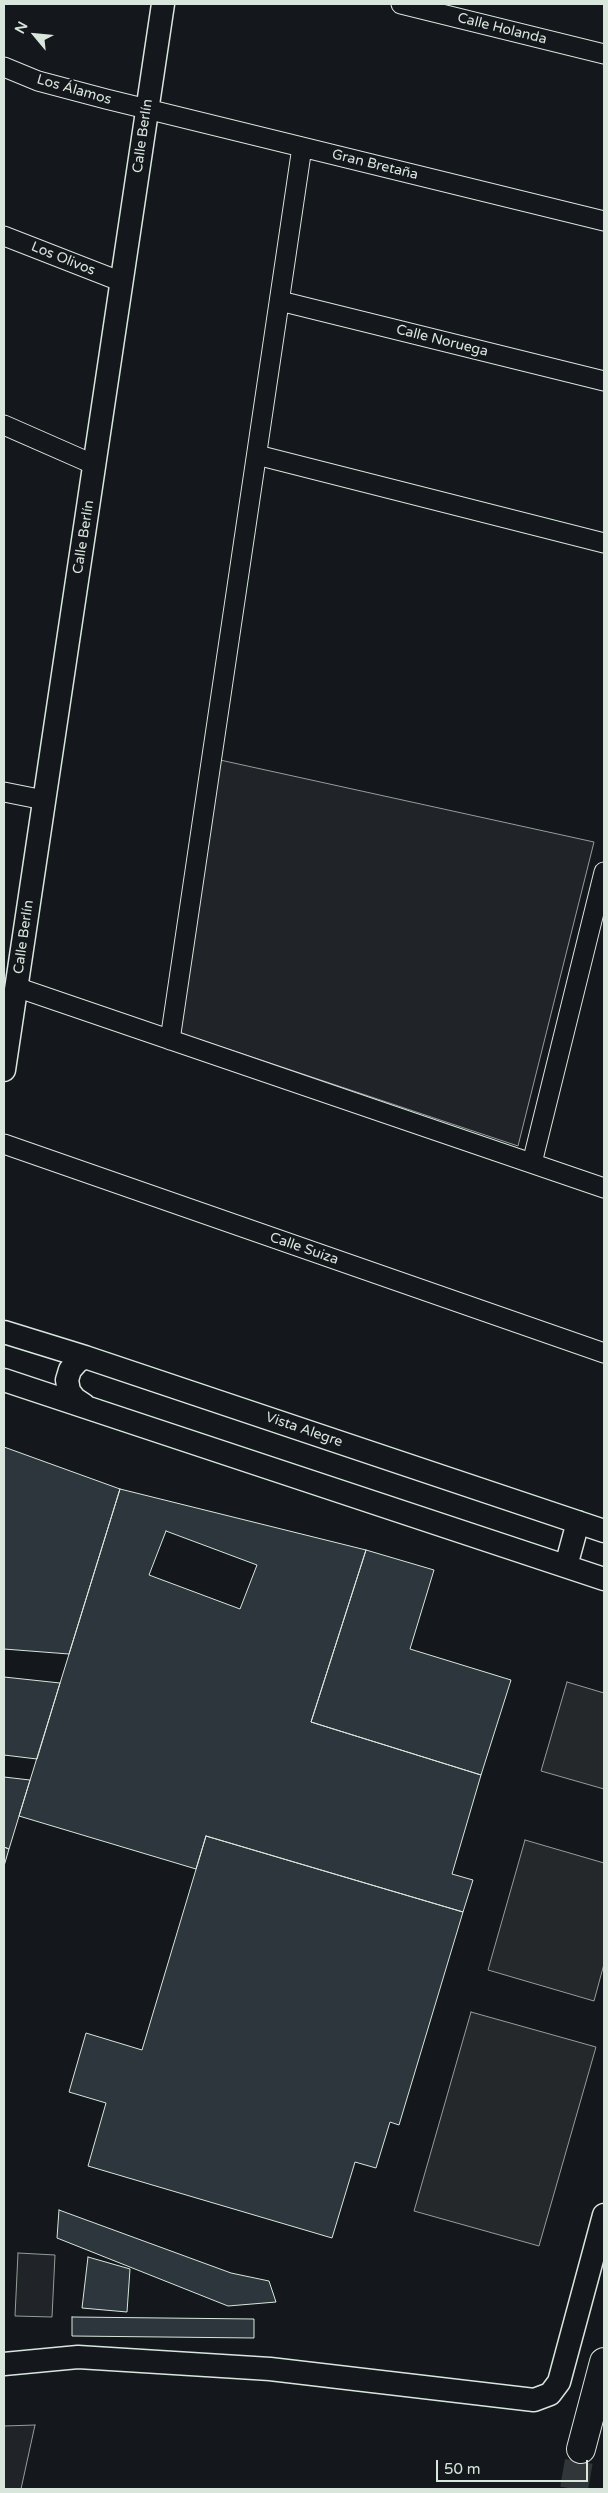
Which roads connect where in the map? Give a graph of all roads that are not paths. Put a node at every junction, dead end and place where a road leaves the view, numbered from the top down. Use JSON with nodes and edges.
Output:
{"nodes":[{"id":1,"x":163,"y":4,"type":"edge"},
{"id":2,"x":401,"y":4,"type":"edge"},
{"id":3,"x":475,"y":13,"type":"edge"},
{"id":4,"x":604,"y":54,"type":"edge"},
{"id":5,"x":4,"y":67,"type":"edge"},
{"id":6,"x":146,"y":109,"type":"junction"},
{"id":7,"x":302,"y":148,"type":"junction"},
{"id":8,"x":604,"y":220,"type":"edge"},
{"id":9,"x":4,"y":236,"type":"edge"},
{"id":10,"x":122,"y":282,"type":"junction"},
{"id":11,"x":280,"y":301,"type":"junction"},
{"id":12,"x":604,"y":381,"type":"edge"},
{"id":13,"x":4,"y":425,"type":"edge"},
{"id":14,"x":257,"y":455,"type":"junction"},
{"id":15,"x":95,"y":465,"type":"junction"},
{"id":16,"x":604,"y":543,"type":"edge"},
{"id":17,"x":4,"y":792,"type":"edge"},
{"id":18,"x":44,"y":800,"type":"junction"},
{"id":19,"x":604,"y":872,"type":"edge"},
{"id":20,"x":16,"y":987,"type":"junction"},
{"id":21,"x":170,"y":1040,"type":"junction"},
{"id":22,"x":4,"y":1070,"type":"edge"},
{"id":23,"x":4,"y":1144,"type":"edge"},
{"id":24,"x":532,"y":1163,"type":"junction"},
{"id":25,"x":604,"y":1188,"type":"edge"},
{"id":26,"x":4,"y":1332,"type":"edge"},
{"id":27,"x":604,"y":1353,"type":"edge"},
{"id":28,"x":85,"y":1357,"type":"junction"},
{"id":29,"x":4,"y":1380,"type":"edge"},
{"id":30,"x":84,"y":1405,"type":"junction"},
{"id":31,"x":578,"y":1522,"type":"junction"},
{"id":32,"x":604,"y":1527,"type":"edge"},
{"id":33,"x":566,"y":1566,"type":"junction"},
{"id":34,"x":604,"y":1579,"type":"edge"},
{"id":35,"x":604,"y":2215,"type":"edge"},
{"id":36,"x":604,"y":2362,"type":"edge"},
{"id":37,"x":4,"y":2364,"type":"edge"},
{"id":38,"x":581,"y":2449,"type":"tunnel mouth"}],
"edges":[{"from":1,"to":6,"type":"street","name":"Calle Berlín"},
{"from":2,"to":3,"type":"street","name":"Calle Holanda"},
{"from":3,"to":4,"type":"street","name":"Calle Holanda"},
{"from":5,"to":6,"type":"street","name":"Los Álamos"},
{"from":6,"to":7,"type":"street","name":"Gran Bretaña"},
{"from":6,"to":10,"type":"street","name":"Calle Berlín"},
{"from":7,"to":8,"type":"street","name":"Gran Bretaña"},
{"from":7,"to":11,"type":"street"},
{"from":9,"to":10,"type":"street","name":"Los Olivos"},
{"from":10,"to":15,"type":"street","name":"Calle Berlín"},
{"from":11,"to":12,"type":"street","name":"Calle Noruega"},
{"from":11,"to":14,"type":"street"},
{"from":13,"to":15,"type":"street"},
{"from":14,"to":16,"type":"street"},
{"from":14,"to":21,"type":"street"},
{"from":15,"to":18,"type":"street","name":"Calle Berlín"},
{"from":17,"to":18,"type":"street"},
{"from":18,"to":20,"type":"street","name":"Calle Berlín"},
{"from":19,"to":24,"type":"street"},
{"from":20,"to":21,"type":"street"},
{"from":20,"to":22,"type":"street","name":"Calle Berlín"},
{"from":21,"to":24,"type":"street"},
{"from":23,"to":27,"type":"street","name":"Calle Suiza"},
{"from":24,"to":25,"type":"street"},
{"from":26,"to":28,"type":"street","name":"Vista Alegre"},
{"from":28,"to":30,"type":"street"},
{"from":28,"to":31,"type":"street","name":"Vista Alegre"},
{"from":29,"to":30,"type":"street"},
{"from":30,"to":33,"type":"street"},
{"from":31,"to":32,"type":"street","name":"Vista Alegre"},
{"from":31,"to":33,"type":"street"},
{"from":33,"to":34,"type":"street"},
{"from":35,"to":37,"type":"street"},
{"from":36,"to":38,"type":"main road"}]}
